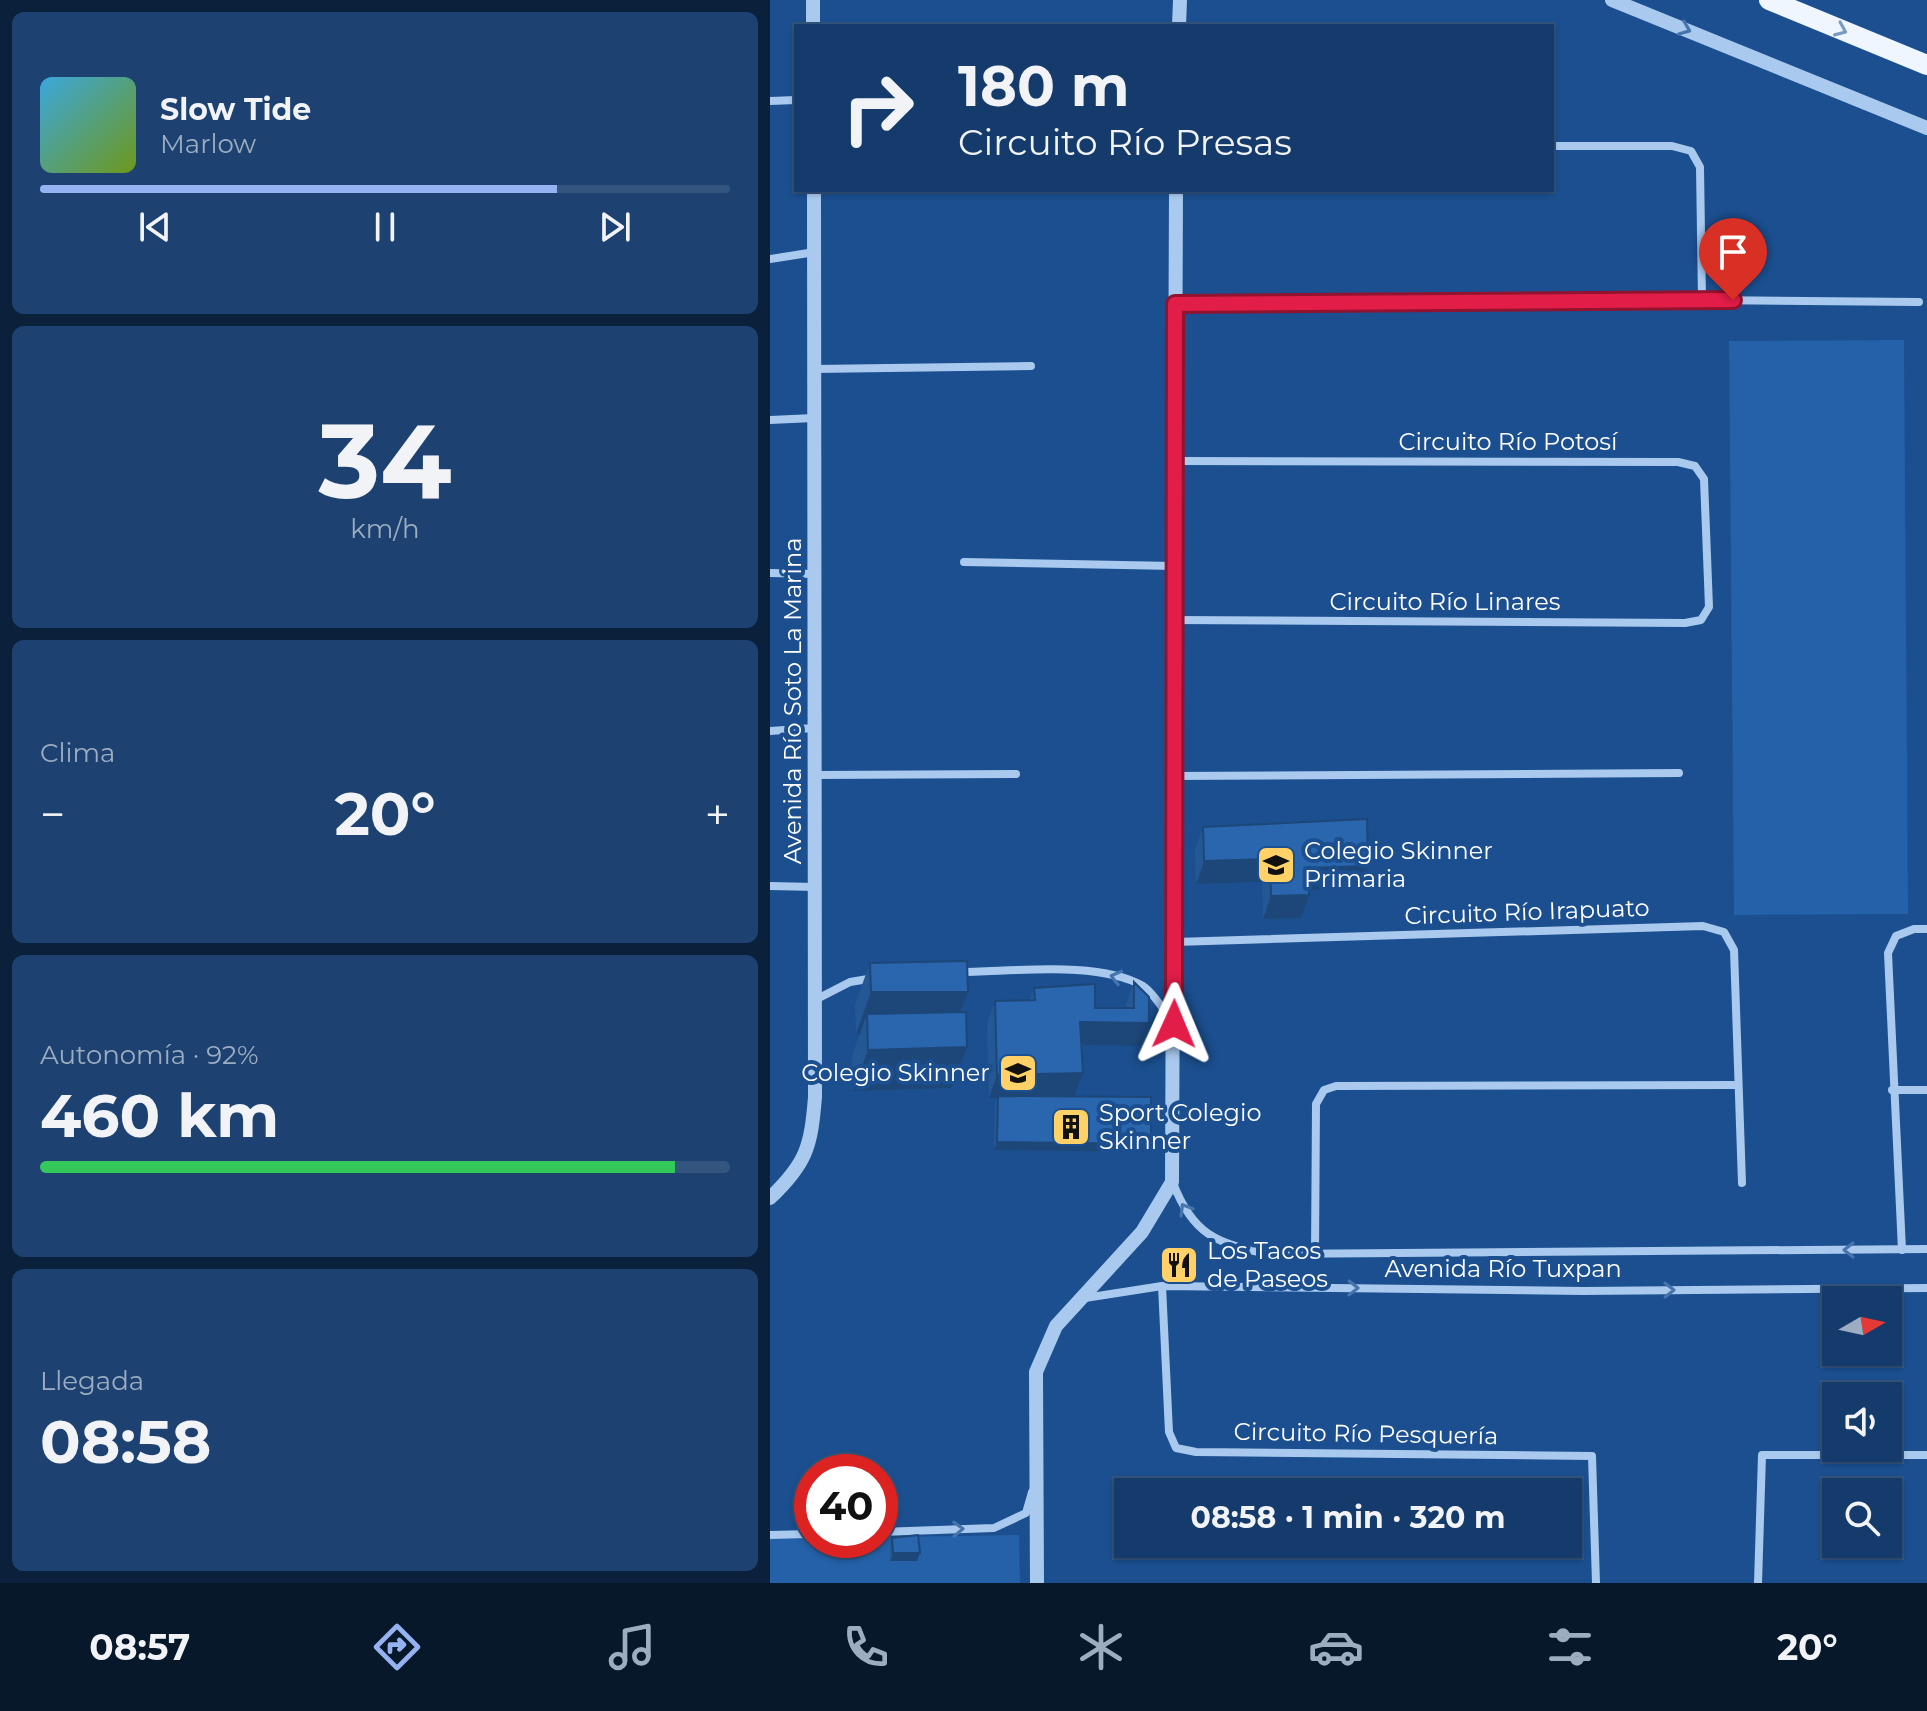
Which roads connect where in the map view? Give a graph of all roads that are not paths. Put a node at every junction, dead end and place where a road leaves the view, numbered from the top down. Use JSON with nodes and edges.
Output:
{"nodes":[{"id":1,"x":813,"y":0,"type":"edge"},
{"id":2,"x":1180,"y":0,"type":"edge"},
{"id":3,"x":1612,"y":0,"type":"edge"},
{"id":4,"x":1769,"y":0,"type":"edge"},
{"id":5,"x":813,"y":24,"type":"edge"},
{"id":6,"x":1179,"y":24,"type":"edge"},
{"id":7,"x":1927,"y":65,"type":"edge"},
{"id":8,"x":794,"y":100,"type":"edge"},
{"id":9,"x":770,"y":101,"type":"edge"},
{"id":10,"x":1927,"y":128,"type":"edge"},
{"id":11,"x":1554,"y":146,"type":"edge"},
{"id":12,"x":814,"y":192,"type":"edge"},
{"id":13,"x":1176,"y":192,"type":"edge"},
{"id":14,"x":815,"y":252,"type":"junction"},
{"id":15,"x":770,"y":259,"type":"edge"},
{"id":16,"x":1702,"y":300,"type":"junction"},
{"id":17,"x":1919,"y":302,"type":"dead end"},
{"id":18,"x":1175,"y":304,"type":"junction"},
{"id":19,"x":1031,"y":366,"type":"dead end"},
{"id":20,"x":814,"y":369,"type":"junction"},
{"id":21,"x":814,"y":418,"type":"junction"},
{"id":22,"x":770,"y":420,"type":"edge"},
{"id":23,"x":1176,"y":461,"type":"junction"},
{"id":24,"x":964,"y":562,"type":"dead end"},
{"id":25,"x":1175,"y":566,"type":"junction"},
{"id":26,"x":770,"y":573,"type":"edge"},
{"id":27,"x":815,"y":574,"type":"junction"},
{"id":28,"x":1709,"y":607,"type":"joint"},
{"id":29,"x":1173,"y":620,"type":"junction"},
{"id":30,"x":814,"y":728,"type":"junction"},
{"id":31,"x":770,"y":731,"type":"edge"},
{"id":32,"x":1679,"y":773,"type":"dead end"},
{"id":33,"x":1016,"y":774,"type":"dead end"},
{"id":34,"x":816,"y":775,"type":"junction"},
{"id":35,"x":1173,"y":776,"type":"junction"},
{"id":36,"x":770,"y":886,"type":"edge"},
{"id":37,"x":816,"y":887,"type":"junction"},
{"id":38,"x":1927,"y":929,"type":"edge"},
{"id":39,"x":1175,"y":942,"type":"junction"},
{"id":40,"x":949,"y":972,"type":"edge"},
{"id":41,"x":890,"y":975,"type":"edge"},
{"id":42,"x":815,"y":1000,"type":"junction"},
{"id":43,"x":1174,"y":1024,"type":"junction"},
{"id":44,"x":1738,"y":1085,"type":"junction"},
{"id":45,"x":1892,"y":1090,"type":"junction"},
{"id":46,"x":1927,"y":1090,"type":"edge"},
{"id":47,"x":1172,"y":1182,"type":"junction"},
{"id":48,"x":1742,"y":1183,"type":"dead end"},
{"id":49,"x":770,"y":1198,"type":"edge"},
{"id":50,"x":1927,"y":1249,"type":"edge"},
{"id":51,"x":1902,"y":1250,"type":"junction"},
{"id":52,"x":1315,"y":1254,"type":"junction"},
{"id":53,"x":1162,"y":1286,"type":"junction"},
{"id":54,"x":1927,"y":1288,"type":"edge"},
{"id":55,"x":1080,"y":1299,"type":"junction"},
{"id":56,"x":1927,"y":1455,"type":"edge"},
{"id":57,"x":1037,"y":1474,"type":"junction"},
{"id":58,"x":898,"y":1531,"type":"edge"},
{"id":59,"x":794,"y":1534,"type":"edge"},
{"id":60,"x":770,"y":1535,"type":"edge"},
{"id":61,"x":1037,"y":1583,"type":"edge"},
{"id":62,"x":1596,"y":1583,"type":"edge"},
{"id":63,"x":1758,"y":1583,"type":"edge"}],
"edges":[{"from":1,"to":5,"type":"street"},
{"from":2,"to":6,"type":"street"},
{"from":3,"to":10,"type":"street","one_way":true},
{"from":4,"to":7,"type":"main road","one_way":true},
{"from":8,"to":9,"type":"street"},
{"from":11,"to":16,"type":"street"},
{"from":12,"to":14,"type":"street","name":"Avenida Río Soto La Marina"},
{"from":13,"to":18,"type":"street"},
{"from":14,"to":15,"type":"street"},
{"from":14,"to":20,"type":"street","name":"Avenida Río Soto La Marina"},
{"from":16,"to":17,"type":"street"},
{"from":16,"to":18,"type":"street"},
{"from":18,"to":23,"type":"street"},
{"from":19,"to":20,"type":"street"},
{"from":20,"to":21,"type":"street","name":"Avenida Río Soto La Marina"},
{"from":21,"to":22,"type":"street"},
{"from":21,"to":27,"type":"street","name":"Avenida Río Soto La Marina"},
{"from":23,"to":25,"type":"street"},
{"from":23,"to":28,"type":"street","name":"Circuito Río Potosí"},
{"from":24,"to":25,"type":"street"},
{"from":25,"to":29,"type":"street"},
{"from":26,"to":27,"type":"street"},
{"from":27,"to":30,"type":"street","name":"Avenida Río Soto La Marina"},
{"from":28,"to":29,"type":"street","name":"Circuito Río Linares"},
{"from":29,"to":35,"type":"street"},
{"from":30,"to":31,"type":"street"},
{"from":30,"to":34,"type":"street","name":"Avenida Río Soto La Marina"},
{"from":32,"to":35,"type":"street"},
{"from":33,"to":34,"type":"street"},
{"from":34,"to":37,"type":"street","name":"Avenida Río Soto La Marina"},
{"from":35,"to":39,"type":"street"},
{"from":36,"to":37,"type":"street"},
{"from":37,"to":42,"type":"street","name":"Avenida Río Soto La Marina"},
{"from":38,"to":45,"type":"street"},
{"from":39,"to":43,"type":"street"},
{"from":39,"to":44,"type":"street","name":"Circuito Río Irapuato"},
{"from":43,"to":40,"type":"street","one_way":true},
{"from":41,"to":42,"type":"street"},
{"from":42,"to":49,"type":"street","name":"Avenida Río Soto La Marina"},
{"from":43,"to":47,"type":"street"},
{"from":44,"to":48,"type":"street","name":"Circuito Río Irapuato"},
{"from":44,"to":52,"type":"street"},
{"from":45,"to":46,"type":"street"},
{"from":45,"to":51,"type":"street"},
{"from":52,"to":47,"type":"street","name":"Avenida Río Tuxpan","one_way":true},
{"from":47,"to":55,"type":"street"},
{"from":50,"to":51,"type":"street","name":"Avenida Río Tuxpan"},
{"from":51,"to":52,"type":"street","name":"Avenida Río Tuxpan","one_way":true},
{"from":53,"to":54,"type":"street","name":"Avenida Río Tuxpan","one_way":true},
{"from":53,"to":55,"type":"street","name":"Avenida Río Tuxpan"},
{"from":53,"to":62,"type":"street","name":"Circuito Río Pesquería"},
{"from":55,"to":57,"type":"street"},
{"from":56,"to":63,"type":"street"},
{"from":58,"to":57,"type":"street","one_way":true},
{"from":57,"to":61,"type":"street"},
{"from":59,"to":60,"type":"street"}]}
